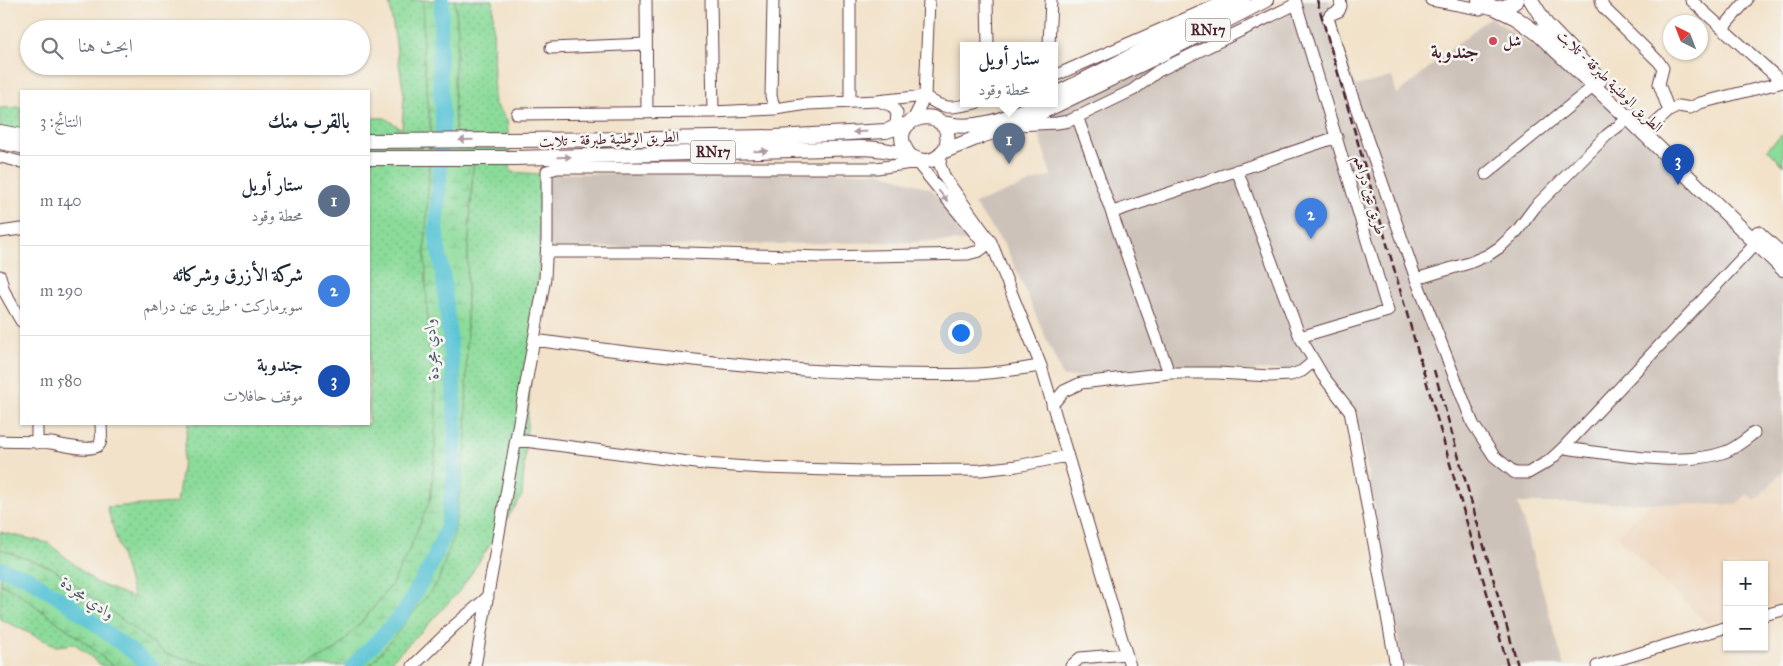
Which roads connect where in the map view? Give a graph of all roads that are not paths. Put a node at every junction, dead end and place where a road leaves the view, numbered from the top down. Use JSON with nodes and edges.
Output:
{"nodes":[{"id":1,"x":646,"y":0,"type":"edge"},
{"id":2,"x":711,"y":0,"type":"edge"},
{"id":3,"x":773,"y":0,"type":"edge"},
{"id":4,"x":850,"y":0,"type":"edge"},
{"id":5,"x":929,"y":0,"type":"edge"},
{"id":6,"x":987,"y":0,"type":"edge"},
{"id":7,"x":1050,"y":0,"type":"edge"},
{"id":8,"x":1228,"y":0,"type":"edge"},
{"id":9,"x":1243,"y":0,"type":"edge"},
{"id":10,"x":1266,"y":0,"type":"edge"},
{"id":11,"x":1340,"y":0,"type":"edge"},
{"id":12,"x":1431,"y":0,"type":"edge"},
{"id":13,"x":1517,"y":0,"type":"edge"},
{"id":14,"x":1532,"y":0,"type":"edge"},
{"id":15,"x":1601,"y":0,"type":"edge"},
{"id":16,"x":1691,"y":0,"type":"edge"},
{"id":17,"x":1747,"y":0,"type":"edge"},
{"id":18,"x":1295,"y":2,"type":"edge"},
{"id":19,"x":1484,"y":3,"type":"edge"},
{"id":20,"x":1204,"y":5,"type":"edge"},
{"id":21,"x":1723,"y":28,"type":"junction"},
{"id":22,"x":1541,"y":29,"type":"junction"},
{"id":23,"x":988,"y":42,"type":"edge"},
{"id":24,"x":1048,"y":42,"type":"edge"},
{"id":25,"x":646,"y":44,"type":"junction"},
{"id":26,"x":551,"y":48,"type":"dead end"},
{"id":27,"x":1148,"y":55,"type":"junction"},
{"id":28,"x":1058,"y":74,"type":"edge"},
{"id":29,"x":1783,"y":82,"type":"edge"},
{"id":30,"x":1594,"y":86,"type":"junction"},
{"id":31,"x":1058,"y":93,"type":"edge"},
{"id":32,"x":925,"y":96,"type":"junction"},
{"id":33,"x":850,"y":101,"type":"junction"},
{"id":34,"x":877,"y":102,"type":"junction"},
{"id":35,"x":1058,"y":102,"type":"edge"},
{"id":36,"x":960,"y":105,"type":"edge"},
{"id":37,"x":962,"y":107,"type":"edge"},
{"id":38,"x":1030,"y":107,"type":"edge"},
{"id":39,"x":1049,"y":107,"type":"edge"},
{"id":40,"x":775,"y":109,"type":"junction"},
{"id":41,"x":1669,"y":110,"type":"junction"},
{"id":42,"x":713,"y":112,"type":"junction"},
{"id":43,"x":647,"y":113,"type":"junction"},
{"id":44,"x":518,"y":114,"type":"dead end"},
{"id":45,"x":1077,"y":116,"type":"junction"},
{"id":46,"x":1632,"y":116,"type":"junction"},
{"id":47,"x":937,"y":120,"type":"junction"},
{"id":48,"x":1015,"y":125,"type":"junction"},
{"id":49,"x":908,"y":126,"type":"junction"},
{"id":50,"x":962,"y":126,"type":"junction"},
{"id":51,"x":886,"y":131,"type":"junction"},
{"id":52,"x":1647,"y":131,"type":"junction"},
{"id":53,"x":20,"y":136,"type":"edge"},
{"id":54,"x":1337,"y":137,"type":"junction"},
{"id":55,"x":1,"y":139,"type":"edge"},
{"id":56,"x":370,"y":141,"type":"edge"},
{"id":57,"x":20,"y":146,"type":"edge"},
{"id":58,"x":893,"y":152,"type":"junction"},
{"id":59,"x":942,"y":154,"type":"junction"},
{"id":60,"x":1,"y":158,"type":"edge"},
{"id":61,"x":370,"y":158,"type":"edge"},
{"id":62,"x":916,"y":159,"type":"junction"},
{"id":63,"x":20,"y":162,"type":"edge"},
{"id":64,"x":877,"y":168,"type":"junction"},
{"id":65,"x":1238,"y":170,"type":"junction"},
{"id":66,"x":1486,"y":174,"type":"dead end"},
{"id":67,"x":1113,"y":212,"type":"junction"},
{"id":68,"x":20,"y":229,"type":"edge"},
{"id":69,"x":0,"y":232,"type":"edge"},
{"id":70,"x":1759,"y":240,"type":"junction"},
{"id":71,"x":988,"y":244,"type":"junction"},
{"id":72,"x":547,"y":252,"type":"junction"},
{"id":73,"x":1783,"y":256,"type":"edge"},
{"id":74,"x":1783,"y":269,"type":"edge"},
{"id":75,"x":0,"y":276,"type":"edge"},
{"id":76,"x":1416,"y":279,"type":"junction"},
{"id":77,"x":2,"y":292,"type":"edge"},
{"id":78,"x":20,"y":319,"type":"edge"},
{"id":79,"x":1300,"y":337,"type":"junction"},
{"id":80,"x":534,"y":340,"type":"junction"},
{"id":81,"x":1314,"y":361,"type":"junction"},
{"id":82,"x":1041,"y":366,"type":"junction"},
{"id":83,"x":1169,"y":373,"type":"junction"},
{"id":84,"x":1052,"y":405,"type":"junction"},
{"id":85,"x":37,"y":425,"type":"edge"},
{"id":86,"x":101,"y":425,"type":"edge"},
{"id":87,"x":1754,"y":433,"type":"dead end"},
{"id":88,"x":517,"y":440,"type":"junction"},
{"id":89,"x":0,"y":441,"type":"edge"},
{"id":90,"x":37,"y":442,"type":"junction"},
{"id":91,"x":1563,"y":448,"type":"junction"},
{"id":92,"x":1068,"y":456,"type":"junction"},
{"id":93,"x":488,"y":597,"type":"junction"},
{"id":94,"x":1783,"y":610,"type":"edge"},
{"id":95,"x":1768,"y":615,"type":"edge"},
{"id":96,"x":1723,"y":628,"type":"edge"},
{"id":97,"x":1126,"y":654,"type":"junction"},
{"id":98,"x":413,"y":666,"type":"edge"},
{"id":99,"x":475,"y":666,"type":"edge"},
{"id":100,"x":1072,"y":666,"type":"edge"},
{"id":101,"x":1130,"y":666,"type":"edge"},
{"id":102,"x":1396,"y":666,"type":"edge"},
{"id":103,"x":1597,"y":666,"type":"edge"}],
"edges":[{"from":1,"to":25,"type":"street"},
{"from":2,"to":42,"type":"street"},
{"from":3,"to":40,"type":"street"},
{"from":4,"to":33,"type":"street"},
{"from":5,"to":32,"type":"street"},
{"from":6,"to":23,"type":"street"},
{"from":7,"to":24,"type":"street"},
{"from":8,"to":20,"type":"street"},
{"from":9,"to":27,"type":"main road","number":"RN17"},
{"from":10,"to":27,"type":"main road","number":"RN17"},
{"from":11,"to":76,"type":"street","name":"طريق عين دراهم"},
{"from":12,"to":19,"type":"street"},
{"from":13,"to":19,"type":"main road"},
{"from":14,"to":22,"type":"main road","name":"الطريق الوطنية طبرقة - تلابت"},
{"from":15,"to":41,"type":"street"},
{"from":16,"to":21,"type":"street"},
{"from":17,"to":21,"type":"street"},
{"from":18,"to":45,"type":"street"},
{"from":18,"to":54,"type":"street","name":"طريق عين دراهم"},
{"from":19,"to":22,"type":"main road","name":"الطريق الوطنية طبرقة - تلابت"},
{"from":20,"to":28,"type":"street"},
{"from":21,"to":29,"type":"street"},
{"from":22,"to":30,"type":"main road","name":"الطريق الوطنية طبرقة - تلابت"},
{"from":22,"to":46,"type":"main road","name":"الطريق الوطنية طبرقة - تلابت"},
{"from":25,"to":26,"type":"street"},
{"from":25,"to":43,"type":"street"},
{"from":27,"to":31,"type":"main road","number":"RN17"},
{"from":27,"to":35,"type":"main road","number":"RN17"},
{"from":29,"to":41,"type":"street"},
{"from":30,"to":46,"type":"main road","name":"الطريق الوطنية طبرقة - تلابت"},
{"from":30,"to":66,"type":"street"},
{"from":32,"to":34,"type":"street"},
{"from":32,"to":36,"type":"street"},
{"from":32,"to":47,"type":"street"},
{"from":32,"to":49,"type":"street"},
{"from":33,"to":34,"type":"street"},
{"from":33,"to":40,"type":"street"},
{"from":34,"to":51,"type":"street"},
{"from":37,"to":50,"type":"street"},
{"from":38,"to":50,"type":"main road","number":"RN17"},
{"from":39,"to":48,"type":"main road","number":"RN17"},
{"from":40,"to":42,"type":"street"},
{"from":41,"to":52,"type":"street"},
{"from":42,"to":43,"type":"street"},
{"from":43,"to":44,"type":"street"},
{"from":45,"to":48,"type":"street"},
{"from":45,"to":67,"type":"street"},
{"from":46,"to":52,"type":"main road","name":"الطريق الوطنية طبرقة - تلابت"},
{"from":46,"to":76,"type":"street"},
{"from":47,"to":49,"type":"main road","number":"RN17"},
{"from":47,"to":50,"type":"main road","number":"RN17"},
{"from":47,"to":59,"type":"main road"},
{"from":48,"to":59,"type":"main road","number":"RN17"},
{"from":49,"to":51,"type":"main road","name":"الطريق الوطنية طبرقة - تلابت","number":"RN17"},
{"from":49,"to":58,"type":"street"},
{"from":49,"to":62,"type":"main road"},
{"from":51,"to":56,"type":"main road","name":"الطريق الوطنية طبرقة - تلابت","number":"RN17","one_way":true},
{"from":52,"to":70,"type":"main road","name":"الطريق الوطنية طبرقة - تلابت"},
{"from":53,"to":55,"type":"main road"},
{"from":54,"to":65,"type":"street"},
{"from":54,"to":79,"type":"street","name":"طريق عين دراهم"},
{"from":55,"to":57,"type":"main road"},
{"from":55,"to":60,"type":"street"},
{"from":61,"to":58,"type":"main road","name":"الطريق الوطنية طبرقة - تلابت","number":"RN17","one_way":true},
{"from":58,"to":62,"type":"main road","name":"الطريق الوطنية طبرقة - تلابت","number":"RN17"},
{"from":58,"to":64,"type":"street"},
{"from":59,"to":62,"type":"main road","number":"RN17"},
{"from":59,"to":71,"type":"street"},
{"from":60,"to":63,"type":"street"},
{"from":62,"to":64,"type":"street"},
{"from":62,"to":71,"type":"street","one_way":true},
{"from":64,"to":72,"type":"street"},
{"from":65,"to":67,"type":"street"},
{"from":65,"to":79,"type":"street"},
{"from":67,"to":83,"type":"street"},
{"from":68,"to":69,"type":"street"},
{"from":70,"to":73,"type":"main road","name":"الطريق الوطنية طبرقة - تلابت"},
{"from":70,"to":74,"type":"main road","name":"الطريق الوطنية طبرقة - تلابت"},
{"from":70,"to":91,"type":"street"},
{"from":71,"to":72,"type":"street"},
{"from":71,"to":82,"type":"street"},
{"from":72,"to":80,"type":"street"},
{"from":75,"to":77,"type":"street"},
{"from":76,"to":91,"type":"street"},
{"from":77,"to":78,"type":"street"},
{"from":79,"to":81,"type":"street"},
{"from":80,"to":82,"type":"street"},
{"from":80,"to":88,"type":"street"},
{"from":81,"to":83,"type":"street"},
{"from":81,"to":102,"type":"street"},
{"from":82,"to":84,"type":"street"},
{"from":83,"to":84,"type":"street"},
{"from":84,"to":92,"type":"street"},
{"from":85,"to":90,"type":"street"},
{"from":86,"to":90,"type":"street"},
{"from":87,"to":91,"type":"street"},
{"from":88,"to":92,"type":"street"},
{"from":88,"to":93,"type":"street"},
{"from":89,"to":90,"type":"street"},
{"from":92,"to":97,"type":"street"},
{"from":93,"to":98,"type":"street"},
{"from":93,"to":99,"type":"street"},
{"from":94,"to":95,"type":"street"},
{"from":96,"to":103,"type":"street"},
{"from":97,"to":100,"type":"street"},
{"from":97,"to":101,"type":"street"}]}
